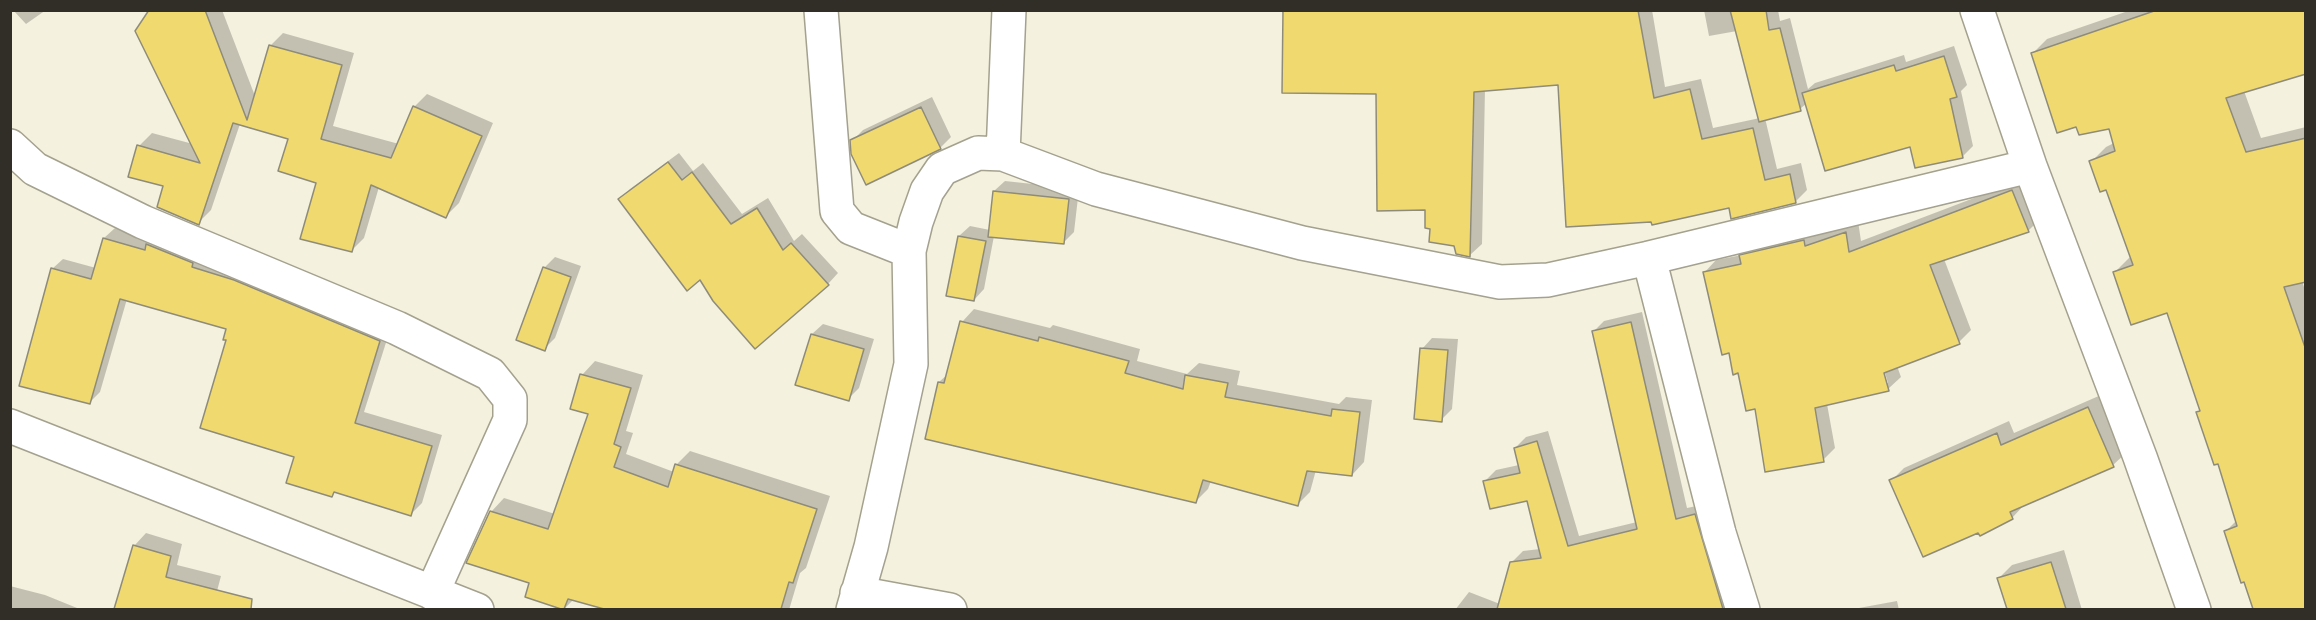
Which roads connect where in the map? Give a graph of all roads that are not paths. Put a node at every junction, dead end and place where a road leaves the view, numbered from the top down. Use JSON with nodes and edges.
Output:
{"nodes":[{"id":1,"x":821,"y":10,"type":"edge"},
{"id":2,"x":1009,"y":10,"type":"edge"},
{"id":3,"x":1977,"y":10,"type":"edge"},
{"id":4,"x":10,"y":146,"type":"edge"},
{"id":5,"x":1003,"y":154,"type":"junction"},
{"id":6,"x":2030,"y":166,"type":"junction"},
{"id":7,"x":909,"y":251,"type":"junction"},
{"id":8,"x":1649,"y":258,"type":"junction"},
{"id":9,"x":10,"y":426,"type":"edge"},
{"id":10,"x":432,"y":593,"type":"junction"},
{"id":11,"x":855,"y":601,"type":"edge"},
{"id":12,"x":477,"y":609,"type":"edge"},
{"id":13,"x":950,"y":609,"type":"edge"},
{"id":14,"x":1743,"y":609,"type":"edge"},
{"id":15,"x":2194,"y":609,"type":"edge"}],
"edges":[{"from":1,"to":7,"type":"street"},
{"from":2,"to":5,"type":"street"},
{"from":3,"to":6,"type":"street"},
{"from":4,"to":10,"type":"street"},
{"from":5,"to":7,"type":"street"},
{"from":5,"to":8,"type":"street"},
{"from":6,"to":8,"type":"street"},
{"from":6,"to":15,"type":"street"},
{"from":7,"to":11,"type":"street"},
{"from":8,"to":14,"type":"street"},
{"from":9,"to":10,"type":"street"},
{"from":10,"to":12,"type":"street"},
{"from":11,"to":13,"type":"street"}]}
